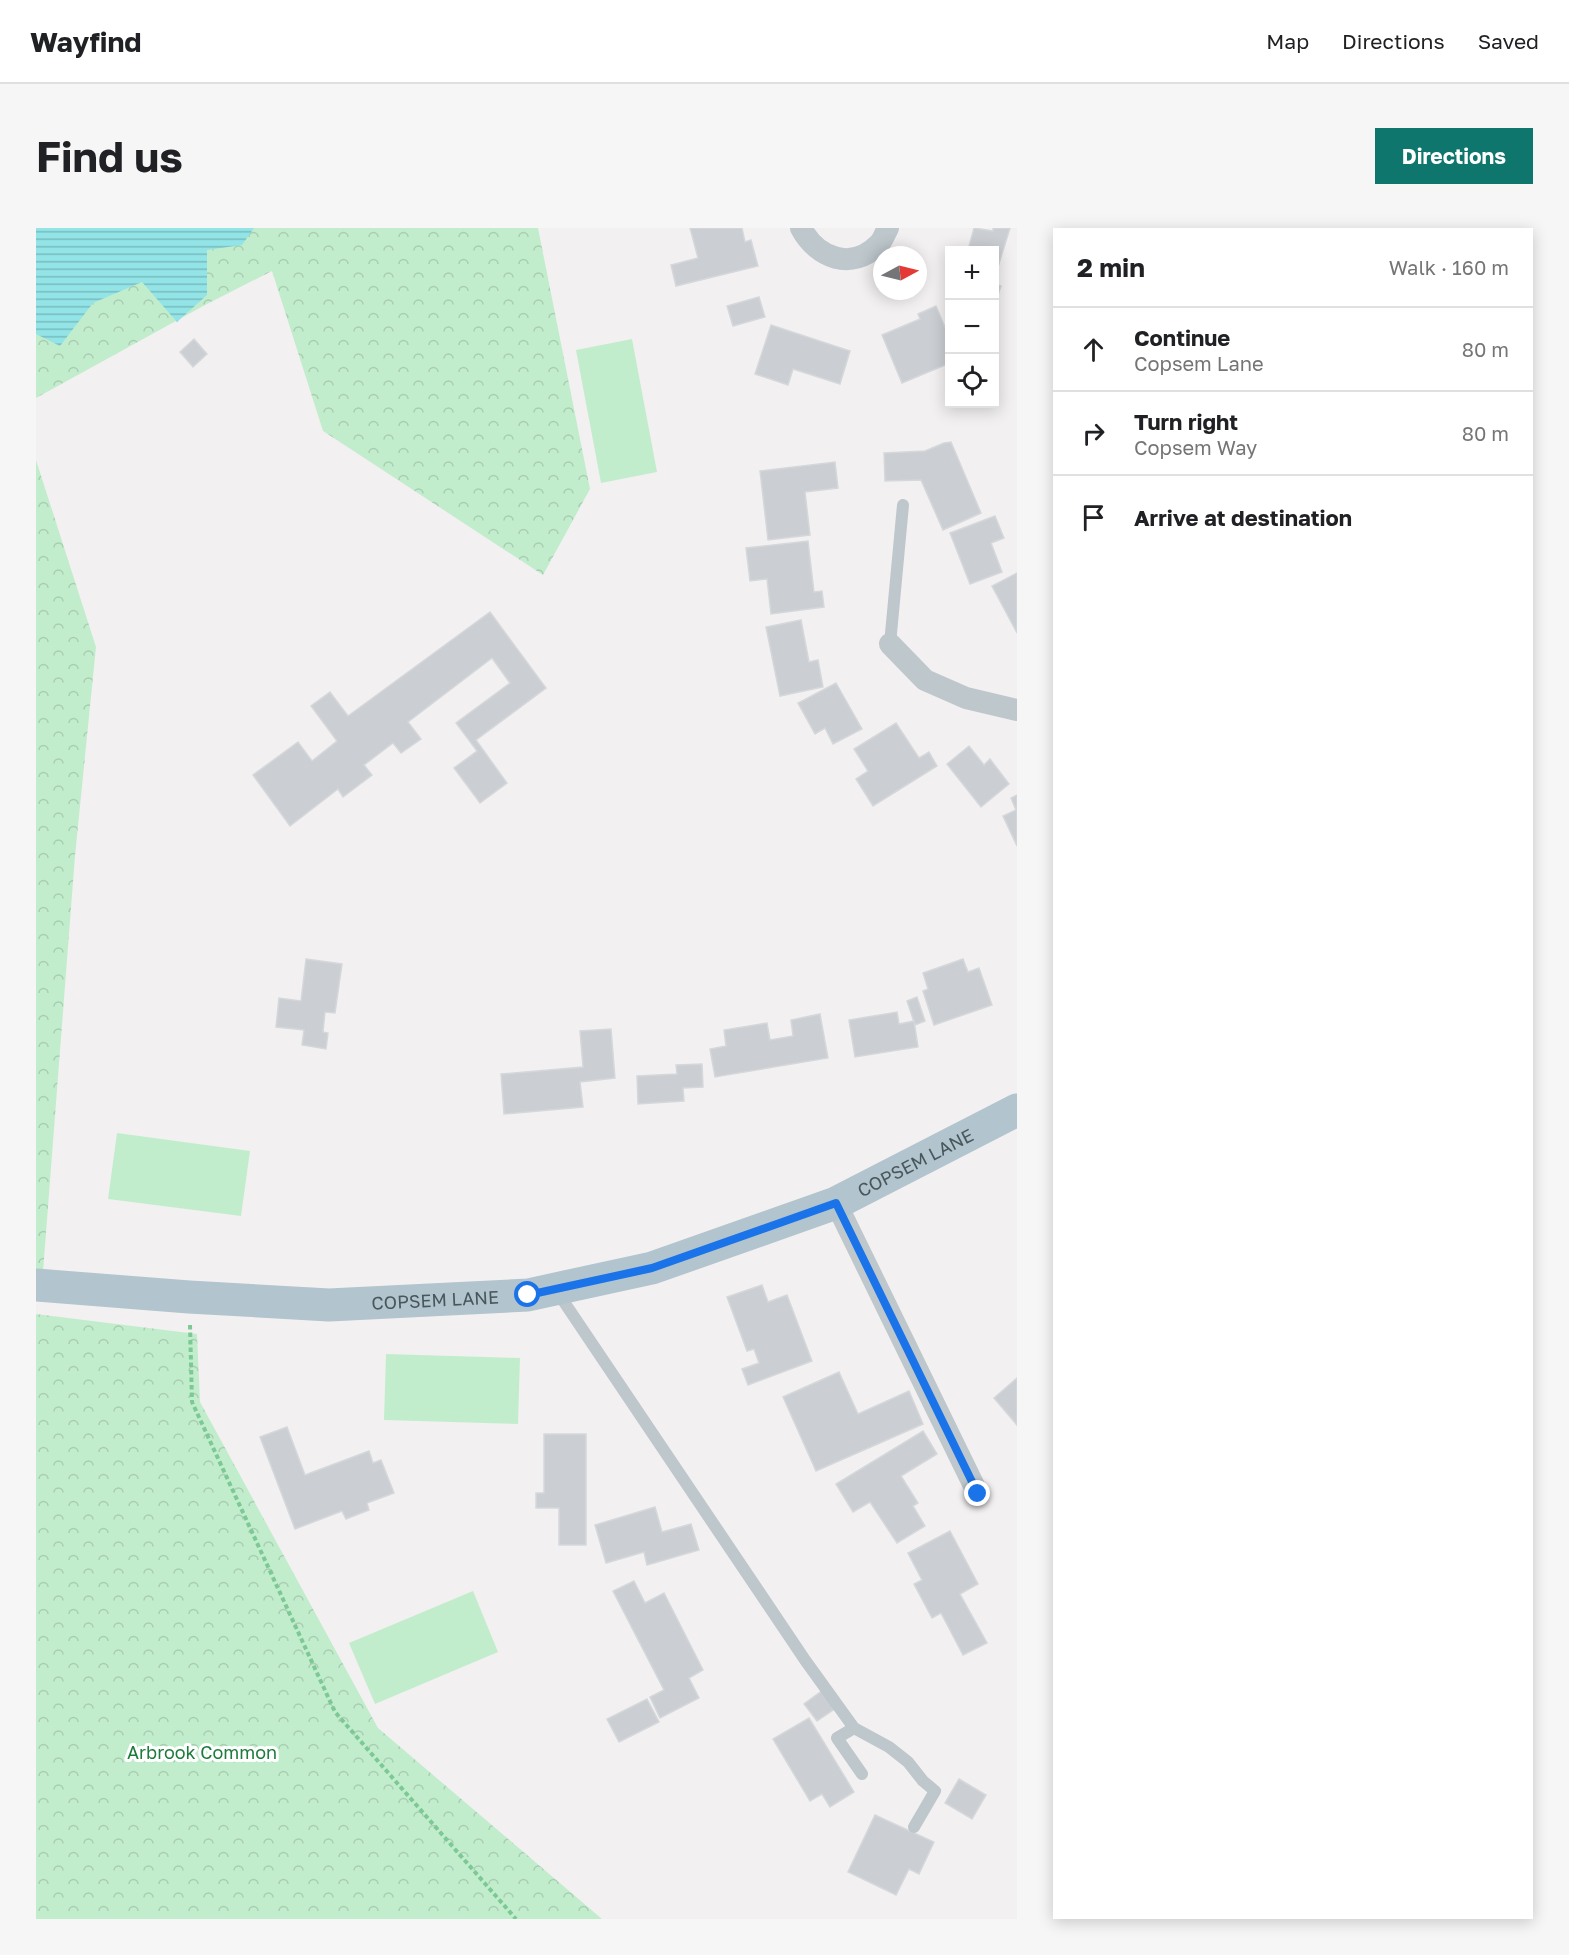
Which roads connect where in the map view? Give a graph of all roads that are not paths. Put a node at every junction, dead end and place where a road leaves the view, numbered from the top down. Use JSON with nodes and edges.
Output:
{"nodes":[{"id":1,"x":801,"y":228,"type":"edge"},
{"id":2,"x":888,"y":228,"type":"edge"},
{"id":3,"x":903,"y":505,"type":"dead end"},
{"id":4,"x":890,"y":644,"type":"joint"},
{"id":5,"x":1017,"y":710,"type":"edge"},
{"id":6,"x":1017,"y":1110,"type":"edge"},
{"id":7,"x":836,"y":1203,"type":"junction"},
{"id":8,"x":36,"y":1285,"type":"edge"},
{"id":9,"x":556,"y":1289,"type":"junction"},
{"id":10,"x":978,"y":1494,"type":"dead end"},
{"id":11,"x":854,"y":1728,"type":"junction"},
{"id":12,"x":862,"y":1774,"type":"dead end"},
{"id":13,"x":914,"y":1827,"type":"dead end"}],
"edges":[{"from":1,"to":2,"type":"street"},
{"from":3,"to":4,"type":"lane"},
{"from":4,"to":5,"type":"street"},
{"from":6,"to":7,"type":"main road","name":"COPSEM LANE"},
{"from":7,"to":9,"type":"main road","name":"COPSEM LANE"},
{"from":7,"to":10,"type":"street"},
{"from":8,"to":9,"type":"main road","name":"COPSEM LANE"},
{"from":9,"to":11,"type":"lane"},
{"from":11,"to":12,"type":"lane"},
{"from":11,"to":13,"type":"lane"}]}
